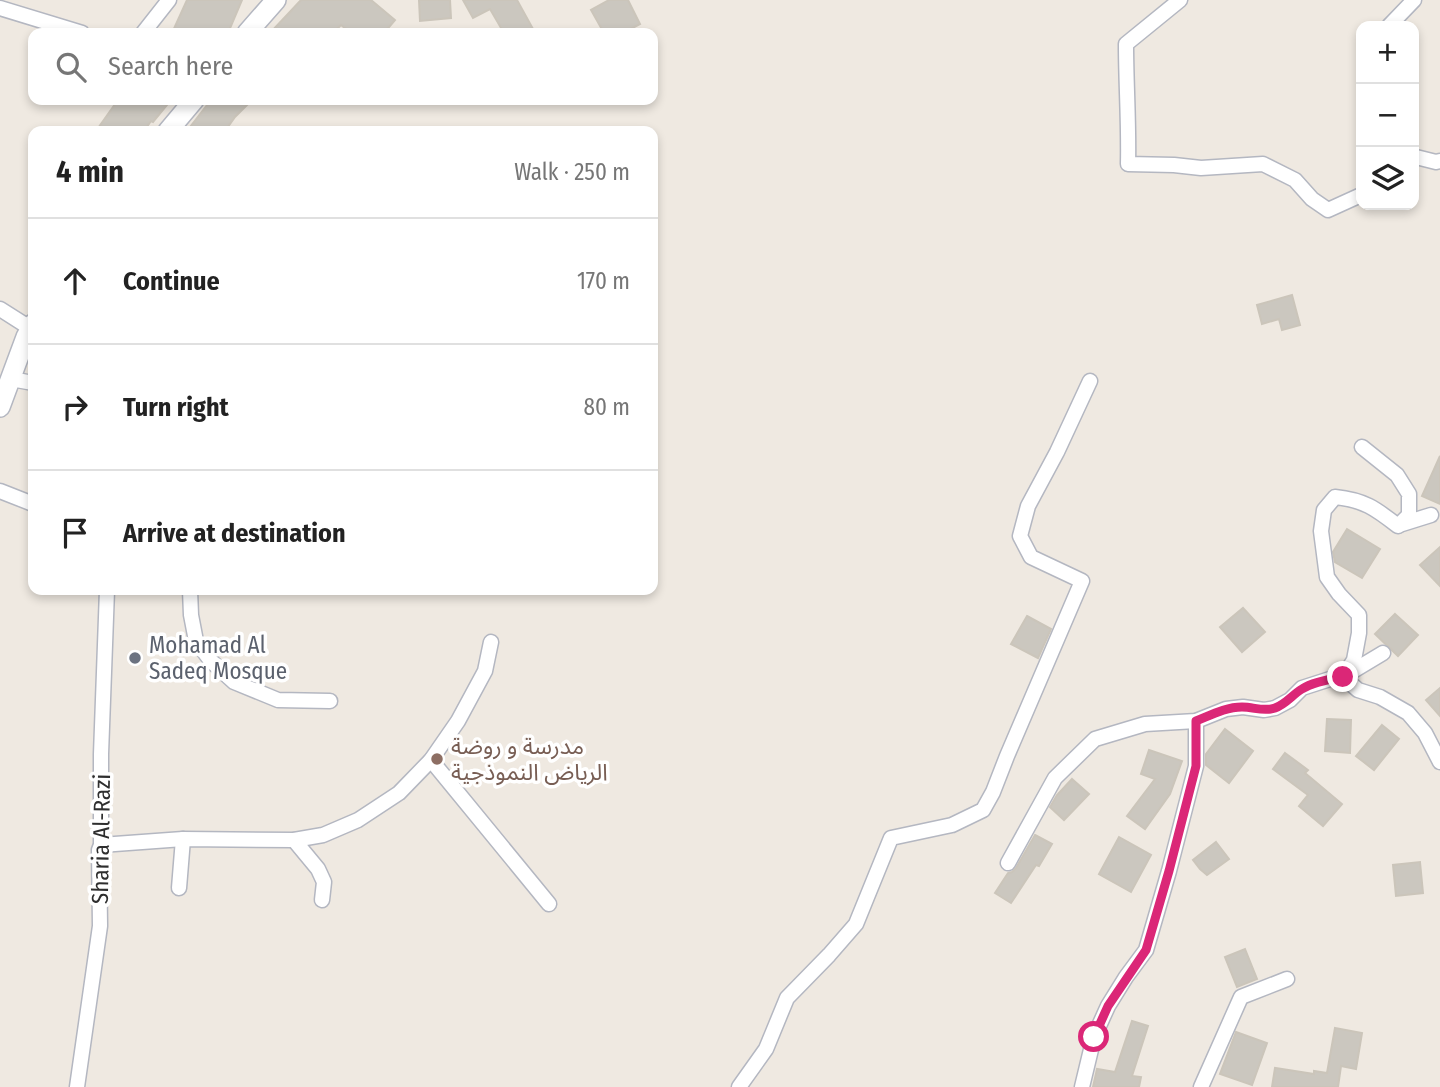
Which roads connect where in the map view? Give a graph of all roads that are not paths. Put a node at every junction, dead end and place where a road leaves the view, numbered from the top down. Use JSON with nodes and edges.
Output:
{"nodes":[{"id":1,"x":169,"y":0,"type":"edge"},
{"id":2,"x":276,"y":0,"type":"edge"},
{"id":3,"x":1180,"y":0,"type":"edge"},
{"id":4,"x":1414,"y":0,"type":"edge"},
{"id":5,"x":0,"y":8,"type":"edge"},
{"id":6,"x":1394,"y":21,"type":"edge"},
{"id":7,"x":66,"y":28,"type":"edge"},
{"id":8,"x":146,"y":28,"type":"edge"},
{"id":9,"x":251,"y":28,"type":"edge"},
{"id":10,"x":190,"y":105,"type":"edge"},
{"id":11,"x":172,"y":126,"type":"edge"},
{"id":12,"x":1419,"y":158,"type":"edge"},
{"id":13,"x":1440,"y":161,"type":"edge"},
{"id":14,"x":1356,"y":197,"type":"edge"},
{"id":15,"x":0,"y":309,"type":"edge"},
{"id":16,"x":28,"y":324,"type":"edge"},
{"id":17,"x":28,"y":336,"type":"edge"},
{"id":18,"x":11,"y":379,"type":"junction"},
{"id":19,"x":1090,"y":381,"type":"dead end"},
{"id":20,"x":28,"y":382,"type":"edge"},
{"id":21,"x":0,"y":407,"type":"edge"},
{"id":22,"x":1362,"y":447,"type":"dead end"},
{"id":23,"x":0,"y":491,"type":"edge"},
{"id":24,"x":28,"y":502,"type":"edge"},
{"id":25,"x":1431,"y":516,"type":"dead end"},
{"id":26,"x":1398,"y":526,"type":"junction"},
{"id":27,"x":107,"y":595,"type":"edge"},
{"id":28,"x":190,"y":595,"type":"edge"},
{"id":29,"x":491,"y":642,"type":"dead end"},
{"id":30,"x":1383,"y":653,"type":"dead end"},
{"id":31,"x":1343,"y":677,"type":"junction"},
{"id":32,"x":330,"y":702,"type":"dead end"},
{"id":33,"x":1196,"y":721,"type":"junction"},
{"id":34,"x":431,"y":760,"type":"junction"},
{"id":35,"x":1440,"y":762,"type":"edge"},
{"id":36,"x":183,"y":839,"type":"junction"},
{"id":37,"x":294,"y":840,"type":"junction"},
{"id":38,"x":101,"y":845,"type":"junction"},
{"id":39,"x":1007,"y":863,"type":"dead end"},
{"id":40,"x":180,"y":888,"type":"dead end"},
{"id":41,"x":322,"y":900,"type":"dead end"},
{"id":42,"x":549,"y":904,"type":"dead end"},
{"id":43,"x":1287,"y":979,"type":"dead end"},
{"id":44,"x":77,"y":1087,"type":"edge"},
{"id":45,"x":739,"y":1087,"type":"edge"},
{"id":46,"x":1082,"y":1087,"type":"edge"},
{"id":47,"x":1201,"y":1087,"type":"edge"}],
"edges":[{"from":1,"to":8,"type":"street"},
{"from":2,"to":9,"type":"street"},
{"from":3,"to":14,"type":"street"},
{"from":4,"to":6,"type":"street"},
{"from":5,"to":7,"type":"street"},
{"from":10,"to":11,"type":"street"},
{"from":12,"to":13,"type":"street"},
{"from":15,"to":16,"type":"street"},
{"from":17,"to":18,"type":"street"},
{"from":18,"to":20,"type":"street"},
{"from":18,"to":21,"type":"street"},
{"from":19,"to":45,"type":"street"},
{"from":22,"to":26,"type":"street"},
{"from":23,"to":24,"type":"street"},
{"from":25,"to":26,"type":"street"},
{"from":26,"to":31,"type":"street"},
{"from":27,"to":38,"type":"street","name":"Sharia Al-Razi"},
{"from":28,"to":32,"type":"street"},
{"from":29,"to":34,"type":"street"},
{"from":30,"to":31,"type":"street"},
{"from":31,"to":33,"type":"street"},
{"from":31,"to":35,"type":"street"},
{"from":33,"to":39,"type":"street"},
{"from":33,"to":46,"type":"street"},
{"from":34,"to":37,"type":"street"},
{"from":34,"to":42,"type":"street"},
{"from":36,"to":37,"type":"street"},
{"from":36,"to":38,"type":"street"},
{"from":36,"to":40,"type":"street"},
{"from":37,"to":41,"type":"street"},
{"from":38,"to":44,"type":"street","name":"Sharia Al-Razi"},
{"from":43,"to":47,"type":"street"}]}
